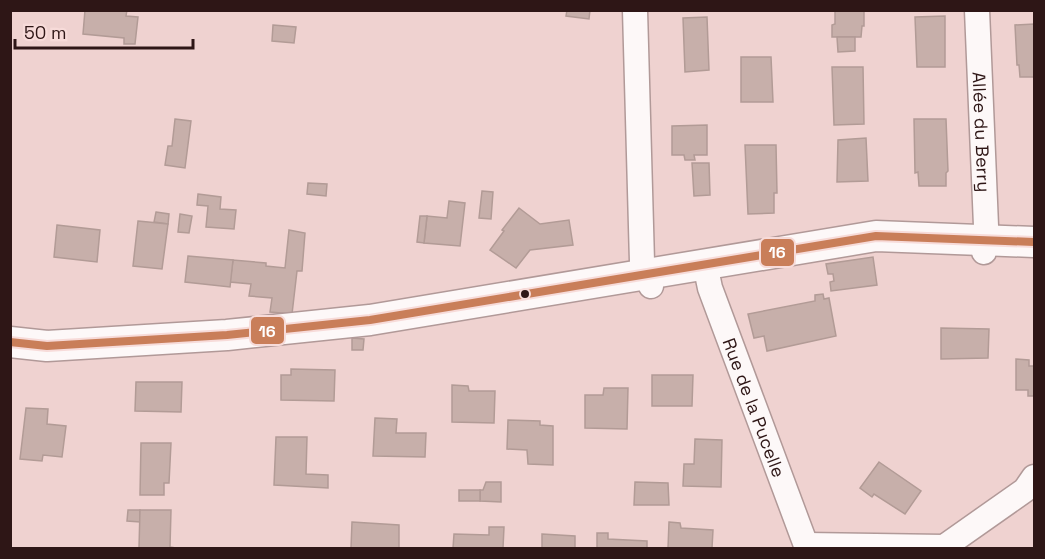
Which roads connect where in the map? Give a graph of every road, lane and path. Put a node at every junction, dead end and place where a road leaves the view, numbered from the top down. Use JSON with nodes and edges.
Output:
{"nodes":[{"id":1,"x":635,"y":10,"type":"edge"},
{"id":2,"x":976,"y":10,"type":"edge"},
{"id":3,"x":1035,"y":242,"type":"edge"},
{"id":4,"x":985,"y":246,"type":"junction"},
{"id":5,"x":705,"y":264,"type":"junction"},
{"id":6,"x":648,"y":280,"type":"junction"},
{"id":7,"x":10,"y":342,"type":"edge"},
{"id":8,"x":1035,"y":477,"type":"edge"},
{"id":9,"x":807,"y":547,"type":"edge"}],
"edges":[{"from":1,"to":6,"type":"street"},
{"from":2,"to":4,"type":"street","name":"Allée du Berry"},
{"from":3,"to":4,"type":"street"},
{"from":4,"to":5,"type":"street"},
{"from":5,"to":6,"type":"street"},
{"from":5,"to":9,"type":"street","name":"Rue de la Pucelle"},
{"from":6,"to":7,"type":"street"},
{"from":8,"to":9,"type":"street"}]}
